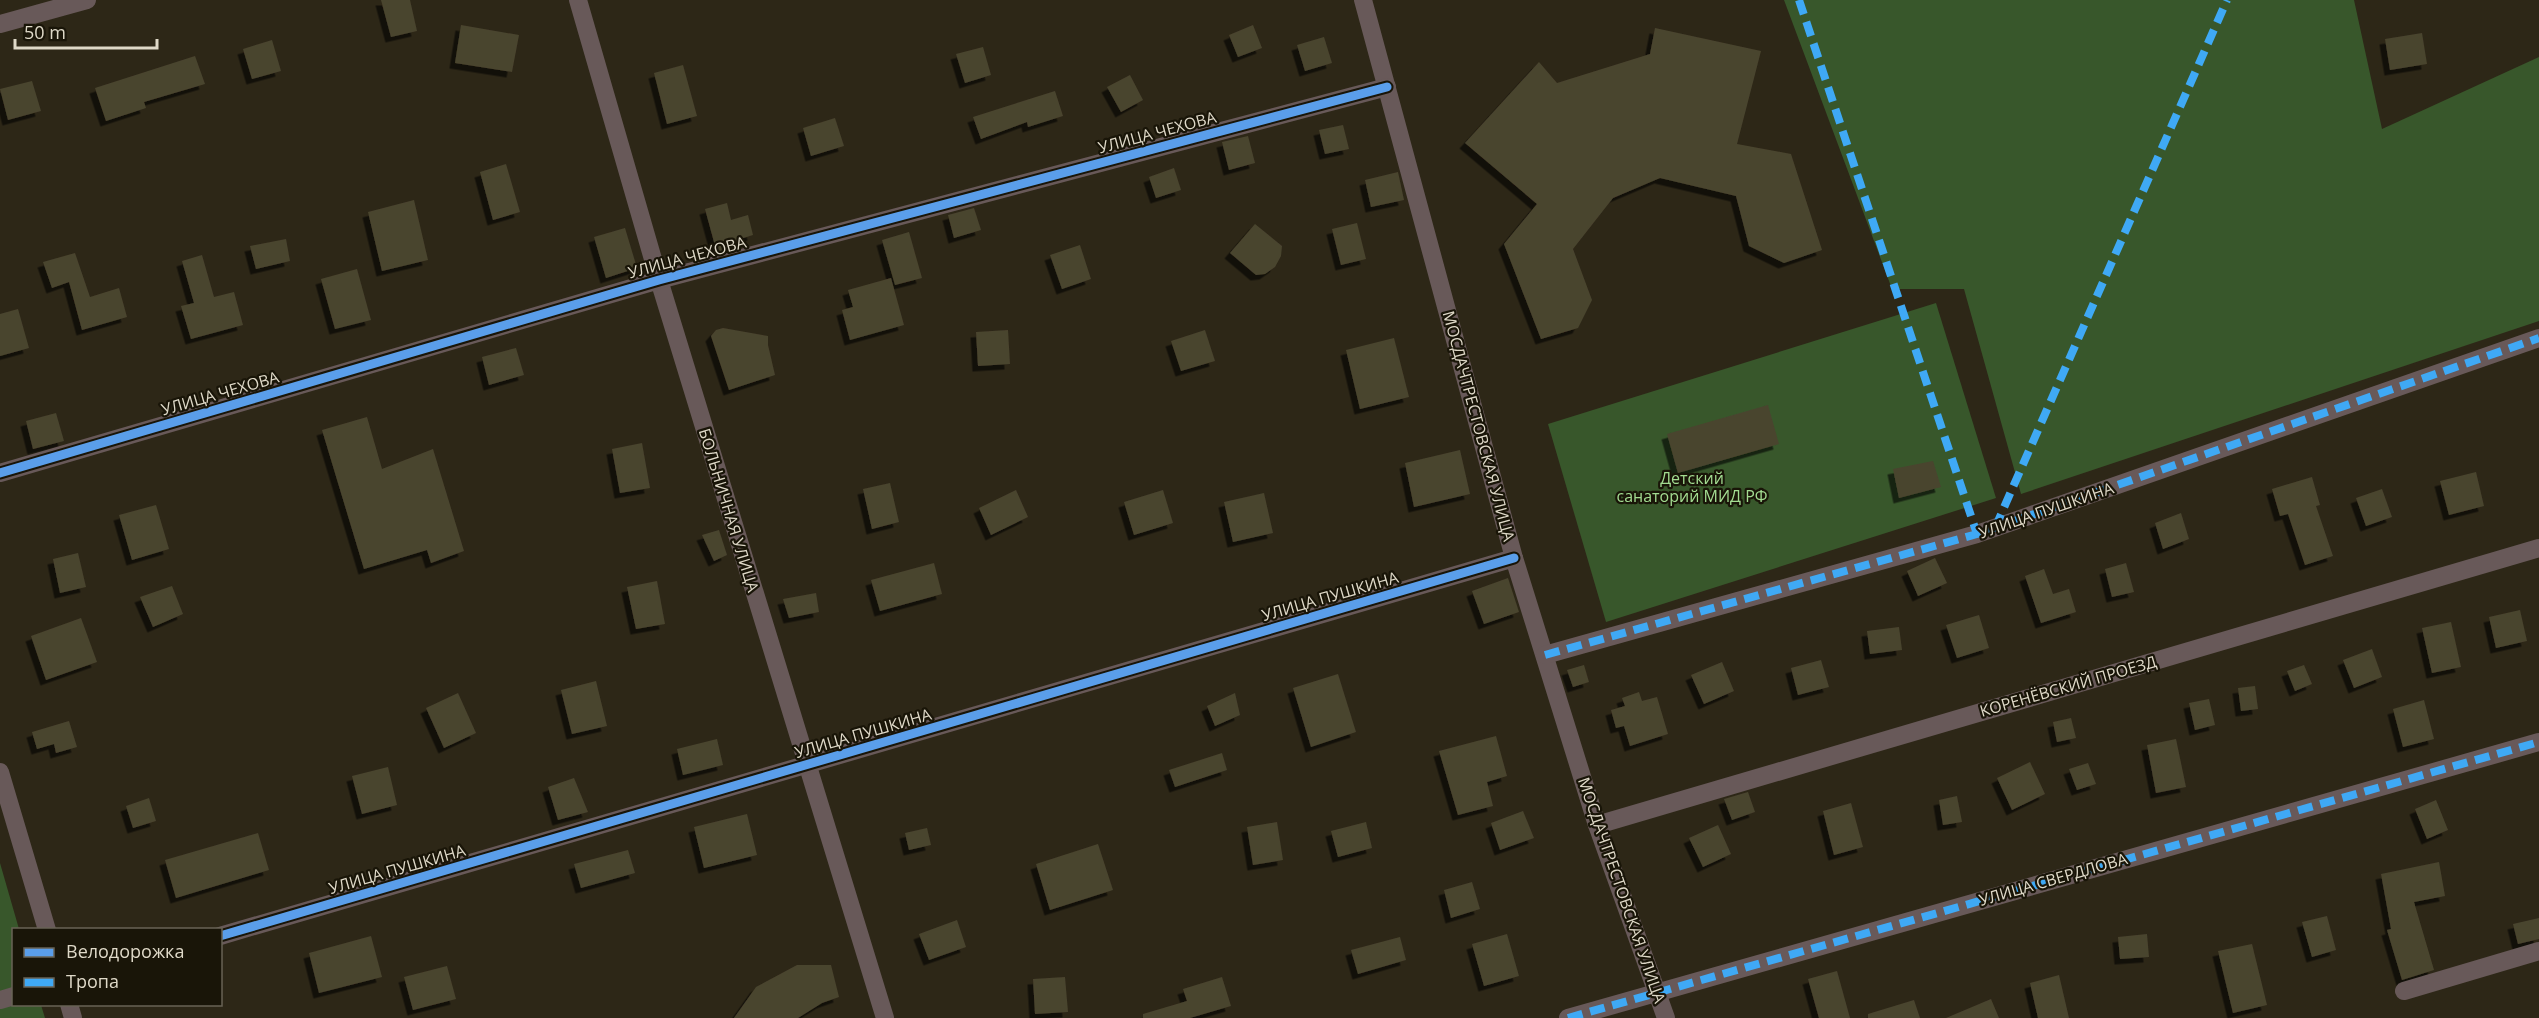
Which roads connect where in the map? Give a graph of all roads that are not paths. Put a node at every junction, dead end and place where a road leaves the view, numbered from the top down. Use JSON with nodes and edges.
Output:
{"nodes":[{"id":1,"x":87,"y":0,"type":"edge"},
{"id":2,"x":578,"y":0,"type":"edge"},
{"id":3,"x":1363,"y":0,"type":"edge"},
{"id":4,"x":0,"y":24,"type":"edge"},
{"id":5,"x":1387,"y":87,"type":"junction"},
{"id":6,"x":659,"y":280,"type":"junction"},
{"id":7,"x":2539,"y":338,"type":"edge"},
{"id":8,"x":0,"y":473,"type":"edge"},
{"id":9,"x":2539,"y":548,"type":"edge"},
{"id":10,"x":1514,"y":558,"type":"junction"},
{"id":11,"x":1545,"y":655,"type":"junction"},
{"id":12,"x":2539,"y":742,"type":"edge"},
{"id":13,"x":806,"y":766,"type":"junction"},
{"id":14,"x":0,"y":772,"type":"edge"},
{"id":15,"x":1598,"y":825,"type":"junction"},
{"id":16,"x":46,"y":928,"type":"edge"},
{"id":17,"x":222,"y":935,"type":"edge"},
{"id":18,"x":2539,"y":951,"type":"edge"},
{"id":19,"x":2404,"y":991,"type":"dead end"},
{"id":20,"x":1658,"y":992,"type":"junction"},
{"id":21,"x":885,"y":1018,"type":"edge"},
{"id":22,"x":1568,"y":1018,"type":"edge"},
{"id":23,"x":1666,"y":1018,"type":"edge"}],
"edges":[{"from":1,"to":4,"type":"street"},
{"from":2,"to":6,"type":"street","name":"БОЛЬНИЧНАЯ УЛИЦА"},
{"from":3,"to":5,"type":"street","name":"МОСДАЧТРЕСТОВСКАЯ УЛИЦА"},
{"from":5,"to":6,"type":"street","name":"УЛИЦА ЧЕХОВА"},
{"from":5,"to":10,"type":"street","name":"МОСДАЧТРЕСТОВСКАЯ УЛИЦА"},
{"from":6,"to":8,"type":"street","name":"УЛИЦА ЧЕХОВА"},
{"from":6,"to":13,"type":"street","name":"БОЛЬНИЧНАЯ УЛИЦА"},
{"from":7,"to":11,"type":"street","name":"УЛИЦА ПУШКИНА"},
{"from":9,"to":15,"type":"street","name":"КОРЕНЁВСКИЙ ПРОЕЗД"},
{"from":10,"to":11,"type":"street","name":"МОСДАЧТРЕСТОВСКАЯ УЛИЦА"},
{"from":10,"to":13,"type":"street","name":"УЛИЦА ПУШКИНА"},
{"from":11,"to":15,"type":"street","name":"МОСДАЧТРЕСТОВСКАЯ УЛИЦА"},
{"from":12,"to":20,"type":"street","name":"УЛИЦА СВЕРДЛОВА"},
{"from":13,"to":17,"type":"street","name":"УЛИЦА ПУШКИНА"},
{"from":13,"to":21,"type":"street","name":"БОЛЬНИЧНАЯ УЛИЦА"},
{"from":14,"to":16,"type":"street"},
{"from":15,"to":20,"type":"street","name":"МОСДАЧТРЕСТОВСКАЯ УЛИЦА"},
{"from":18,"to":19,"type":"street"},
{"from":20,"to":22,"type":"street","name":"УЛИЦА СВЕРДЛОВА"},
{"from":20,"to":23,"type":"street","name":"МОСДАЧТРЕСТОВСКАЯ УЛИЦА"}]}
